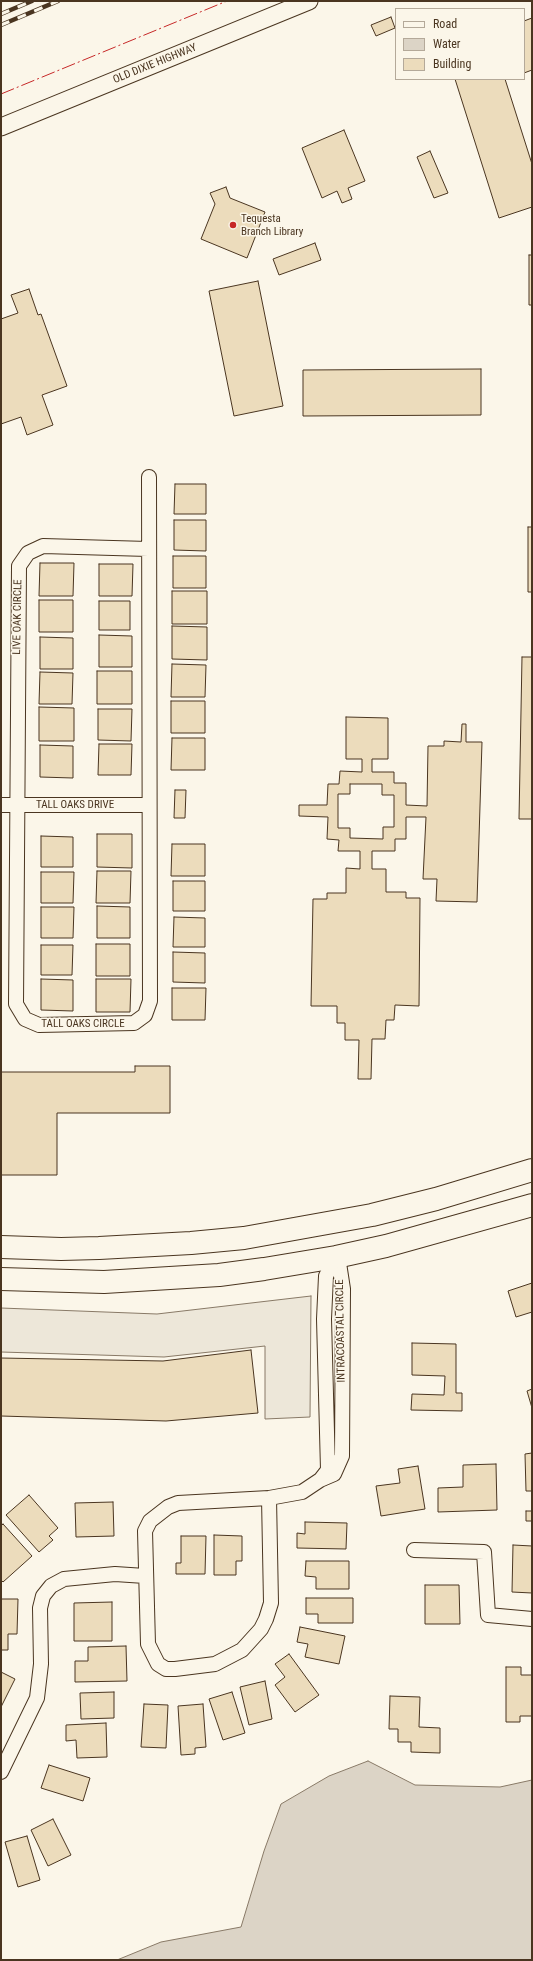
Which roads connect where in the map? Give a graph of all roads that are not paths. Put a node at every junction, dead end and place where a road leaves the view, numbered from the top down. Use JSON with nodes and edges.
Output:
{"nodes":[{"id":1,"x":309,"y":1,"type":"edge"},
{"id":2,"x":1,"y":127,"type":"edge"},
{"id":3,"x":149,"y":477,"type":"dead end"},
{"id":4,"x":148,"y":549,"type":"junction"},
{"id":5,"x":1,"y":805,"type":"edge"},
{"id":6,"x":16,"y":805,"type":"junction"},
{"id":7,"x":149,"y":806,"type":"junction"},
{"id":8,"x":532,"y":1170,"type":"edge"},
{"id":9,"x":532,"y":1205,"type":"edge"},
{"id":10,"x":372,"y":1215,"type":"junction"},
{"id":11,"x":295,"y":1230,"type":"junction"},
{"id":12,"x":1,"y":1246,"type":"edge"},
{"id":13,"x":61,"y":1249,"type":"junction"},
{"id":14,"x":336,"y":1257,"type":"junction"},
{"id":15,"x":264,"y":1269,"type":"junction"},
{"id":16,"x":3,"y":1279,"type":"edge"},
{"id":17,"x":320,"y":1480,"type":"junction"},
{"id":18,"x":268,"y":1498,"type":"junction"},
{"id":19,"x":414,"y":1550,"type":"dead end"},
{"id":20,"x":145,"y":1576,"type":"junction"},
{"id":21,"x":532,"y":1619,"type":"edge"},
{"id":22,"x":1,"y":1772,"type":"edge"}],
"edges":[{"from":1,"to":2,"type":"street","name":"OLD DIXIE HIGHWAY"},
{"from":3,"to":4,"type":"street"},
{"from":4,"to":6,"type":"street","name":"LIVE OAK CIRCLE"},
{"from":4,"to":7,"type":"street"},
{"from":5,"to":6,"type":"street","name":"TALL OAKS DRIVE"},
{"from":6,"to":7,"type":"street","name":"TALL OAKS DRIVE"},
{"from":6,"to":7,"type":"street","name":"TALL OAKS CIRCLE"},
{"from":8,"to":10,"type":"main road"},
{"from":9,"to":14,"type":"main road"},
{"from":10,"to":11,"type":"main road"},
{"from":10,"to":14,"type":"main road"},
{"from":11,"to":13,"type":"main road"},
{"from":11,"to":15,"type":"main road"},
{"from":12,"to":13,"type":"main road"},
{"from":13,"to":16,"type":"main road"},
{"from":14,"to":15,"type":"main road"},
{"from":14,"to":17,"type":"street","name":"INTRACOASTAL CIRCLE"},
{"from":14,"to":17,"type":"street","name":"INTRACOASTAL CIRCLE"},
{"from":15,"to":16,"type":"main road"},
{"from":17,"to":18,"type":"street","name":"INTRACOASTAL CIRCLE"},
{"from":18,"to":20,"type":"street","name":"INTRACOASTAL CIRCLE"},
{"from":18,"to":20,"type":"street","name":"INTRACOASTAL CIRCLE"},
{"from":19,"to":21,"type":"street"},
{"from":20,"to":22,"type":"street"}]}
